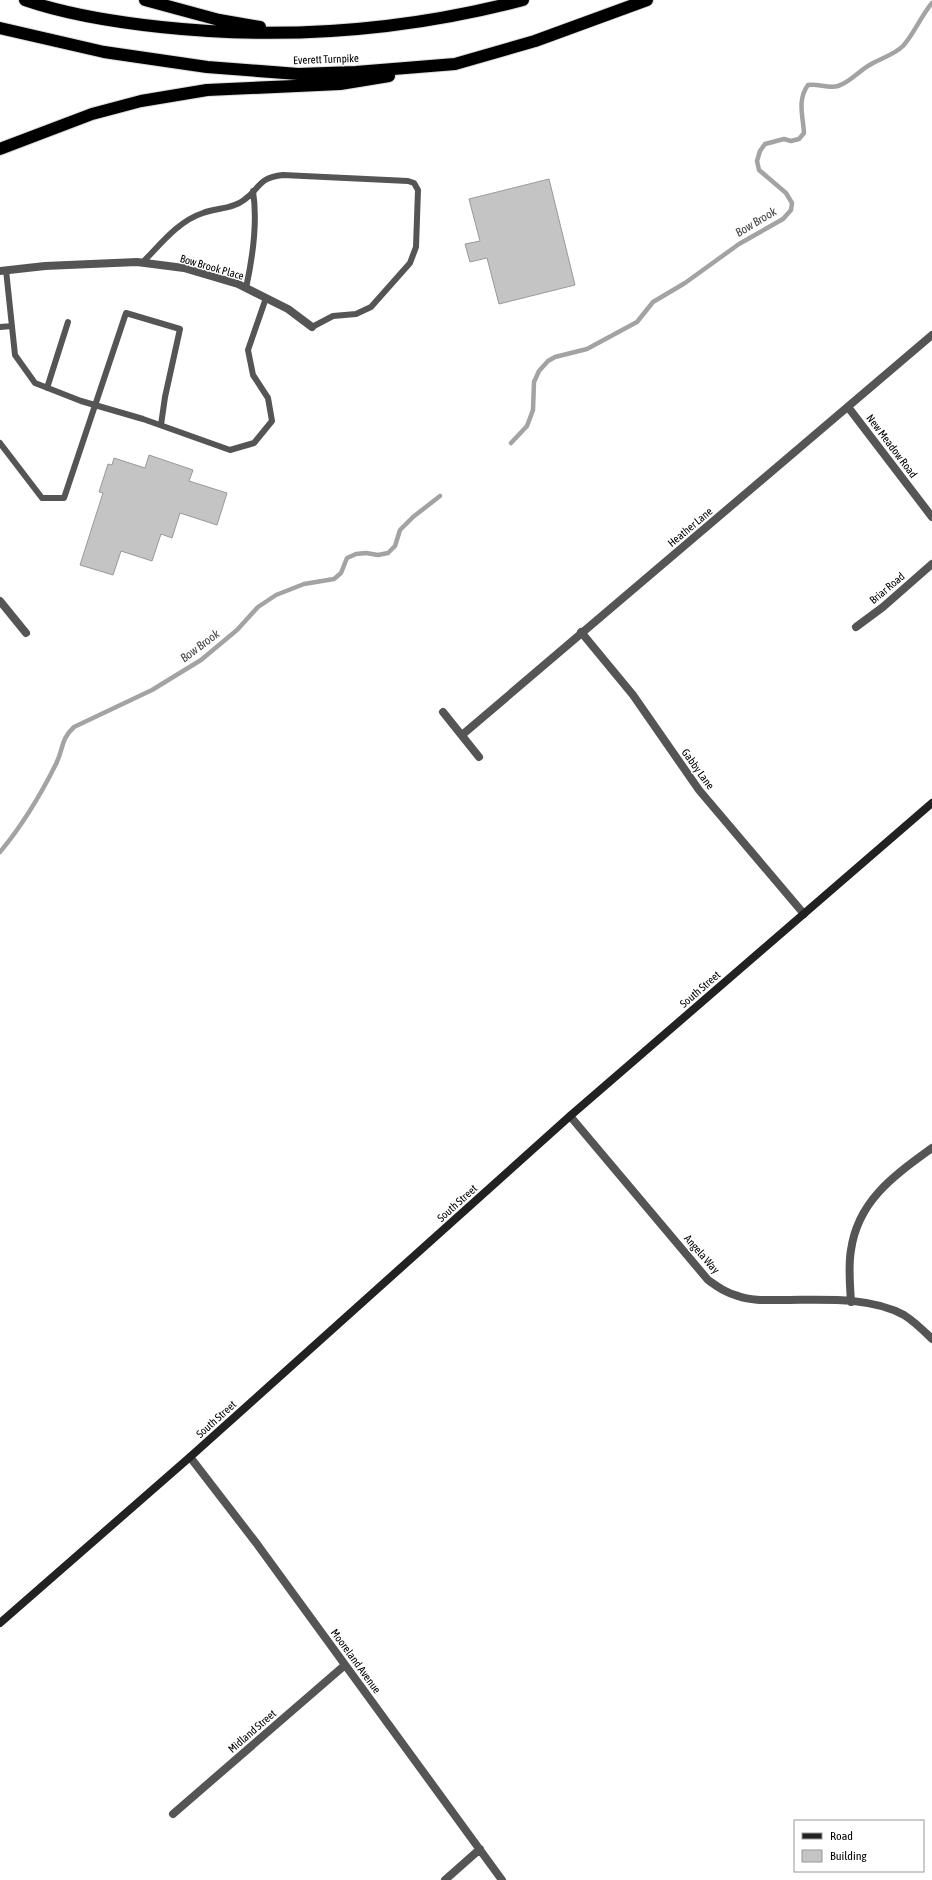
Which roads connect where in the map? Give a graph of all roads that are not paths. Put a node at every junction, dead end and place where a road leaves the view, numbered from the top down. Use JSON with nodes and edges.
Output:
{"nodes":[{"id":1,"x":25,"y":0,"type":"edge"},
{"id":2,"x":145,"y":0,"type":"edge"},
{"id":3,"x":523,"y":0,"type":"edge"},
{"id":4,"x":647,"y":0,"type":"edge"},
{"id":5,"x":0,"y":28,"type":"edge"},
{"id":6,"x":302,"y":32,"type":"junction"},
{"id":7,"x":454,"y":64,"type":"junction"},
{"id":8,"x":0,"y":149,"type":"edge"},
{"id":9,"x":253,"y":191,"type":"junction"},
{"id":10,"x":142,"y":263,"type":"junction"},
{"id":11,"x":3,"y":271,"type":"edge"},
{"id":12,"x":246,"y":288,"type":"junction"},
{"id":13,"x":266,"y":298,"type":"junction"},
{"id":14,"x":68,"y":322,"type":"dead end"},
{"id":15,"x":12,"y":326,"type":"junction"},
{"id":16,"x":0,"y":327,"type":"edge"},
{"id":17,"x":312,"y":327,"type":"joint"},
{"id":18,"x":932,"y":335,"type":"edge"},
{"id":19,"x":47,"y":388,"type":"junction"},
{"id":20,"x":96,"y":405,"type":"junction"},
{"id":21,"x":848,"y":407,"type":"junction"},
{"id":22,"x":161,"y":425,"type":"junction"},
{"id":23,"x":0,"y":443,"type":"edge"},
{"id":24,"x":932,"y":517,"type":"edge"},
{"id":25,"x":932,"y":564,"type":"edge"},
{"id":26,"x":0,"y":601,"type":"edge"},
{"id":27,"x":856,"y":627,"type":"dead end"},
{"id":28,"x":581,"y":632,"type":"junction"},
{"id":29,"x":26,"y":633,"type":"dead end"},
{"id":30,"x":443,"y":712,"type":"dead end"},
{"id":31,"x":462,"y":735,"type":"junction"},
{"id":32,"x":479,"y":757,"type":"dead end"},
{"id":33,"x":932,"y":803,"type":"edge"},
{"id":34,"x":804,"y":914,"type":"junction"},
{"id":35,"x":570,"y":1116,"type":"junction"},
{"id":36,"x":932,"y":1148,"type":"edge"},
{"id":37,"x":851,"y":1302,"type":"junction"},
{"id":38,"x":932,"y":1339,"type":"edge"},
{"id":39,"x":190,"y":1457,"type":"junction"},
{"id":40,"x":0,"y":1623,"type":"edge"},
{"id":41,"x":345,"y":1665,"type":"junction"},
{"id":42,"x":173,"y":1814,"type":"dead end"},
{"id":43,"x":480,"y":1849,"type":"junction"},
{"id":44,"x":445,"y":1880,"type":"edge"},
{"id":45,"x":502,"y":1880,"type":"edge"}],
"edges":[{"from":1,"to":6,"type":"highway"},
{"from":2,"to":6,"type":"highway"},
{"from":3,"to":6,"type":"highway"},
{"from":4,"to":7,"type":"highway","name":"Everett Turnpike"},
{"from":5,"to":7,"type":"highway","name":"Everett Turnpike"},
{"from":7,"to":8,"type":"highway"},
{"from":9,"to":10,"type":"lane"},
{"from":9,"to":12,"type":"lane"},
{"from":9,"to":17,"type":"lane"},
{"from":10,"to":11,"type":"street","name":"Bow Brook Place"},
{"from":10,"to":12,"type":"street","name":"Bow Brook Place"},
{"from":11,"to":15,"type":"lane"},
{"from":12,"to":13,"type":"street","name":"Bow Brook Place"},
{"from":13,"to":17,"type":"street","name":"Bow Brook Place"},
{"from":13,"to":22,"type":"lane"},
{"from":14,"to":19,"type":"lane"},
{"from":15,"to":16,"type":"lane"},
{"from":15,"to":19,"type":"lane"},
{"from":18,"to":21,"type":"street","name":"Heather Lane"},
{"from":19,"to":20,"type":"lane"},
{"from":20,"to":22,"type":"lane"},
{"from":20,"to":22,"type":"lane"},
{"from":20,"to":23,"type":"lane"},
{"from":21,"to":24,"type":"street","name":"New Meadow Road"},
{"from":21,"to":28,"type":"street","name":"Heather Lane"},
{"from":25,"to":27,"type":"street","name":"Briar Road"},
{"from":26,"to":29,"type":"street"},
{"from":28,"to":31,"type":"street","name":"Heather Lane"},
{"from":28,"to":34,"type":"street","name":"Gabby Lane"},
{"from":30,"to":31,"type":"street"},
{"from":31,"to":32,"type":"street"},
{"from":33,"to":34,"type":"main road","name":"South Street"},
{"from":34,"to":35,"type":"main road","name":"South Street"},
{"from":35,"to":37,"type":"street","name":"Angela Way"},
{"from":35,"to":39,"type":"main road","name":"South Street"},
{"from":36,"to":37,"type":"street"},
{"from":37,"to":38,"type":"street","name":"Angela Way"},
{"from":39,"to":40,"type":"main road","name":"South Street"},
{"from":39,"to":41,"type":"street","name":"Mooreland Avenue"},
{"from":41,"to":42,"type":"street","name":"Midland Street"},
{"from":41,"to":43,"type":"street","name":"Mooreland Avenue"},
{"from":43,"to":44,"type":"street"},
{"from":43,"to":45,"type":"street","name":"Mooreland Avenue"}]}
